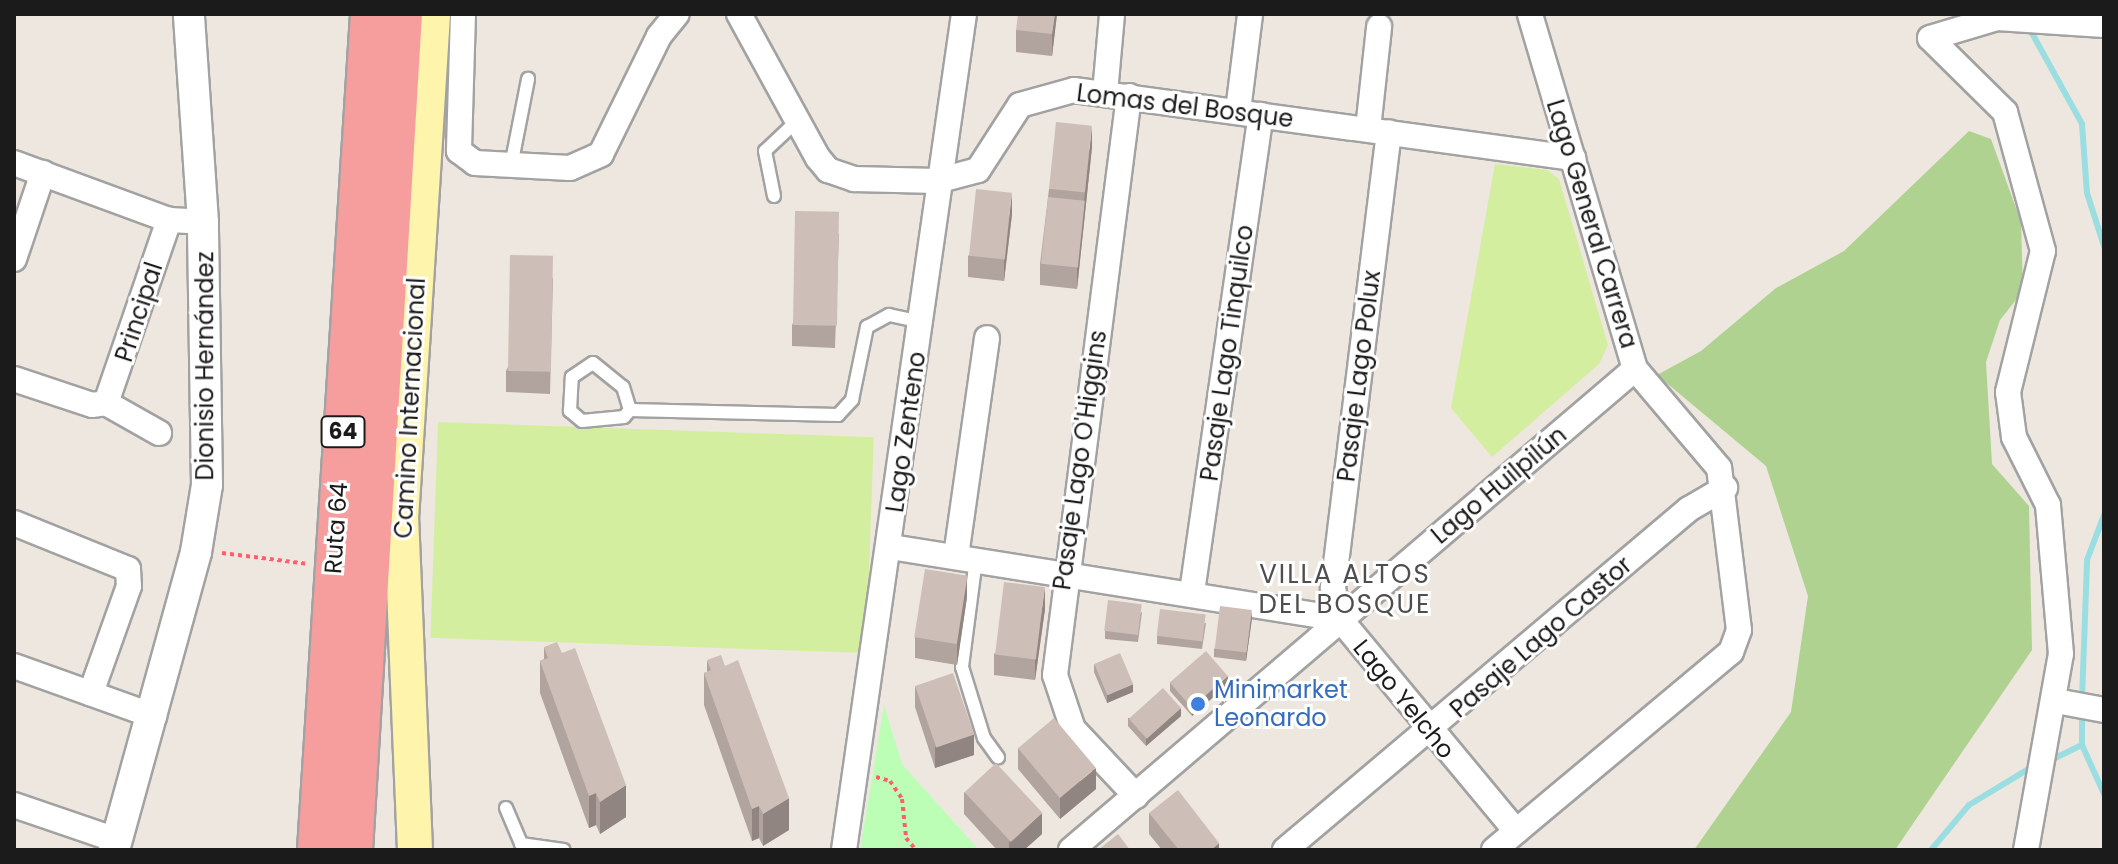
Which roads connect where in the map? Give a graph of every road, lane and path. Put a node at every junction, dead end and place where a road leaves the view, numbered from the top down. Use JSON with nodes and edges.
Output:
{"nodes":[{"id":1,"x":189,"y":14,"type":"edge"},
{"id":2,"x":371,"y":14,"type":"edge"},
{"id":3,"x":402,"y":14,"type":"edge"},
{"id":4,"x":433,"y":14,"type":"edge"},
{"id":5,"x":463,"y":14,"type":"edge"},
{"id":6,"x":677,"y":14,"type":"edge"},
{"id":7,"x":739,"y":14,"type":"edge"},
{"id":8,"x":964,"y":14,"type":"edge"},
{"id":9,"x":1112,"y":14,"type":"edge"},
{"id":10,"x":1250,"y":14,"type":"edge"},
{"id":11,"x":1530,"y":14,"type":"edge"},
{"id":12,"x":2104,"y":25,"type":"edge"},
{"id":13,"x":1379,"y":27,"type":"dead end"},
{"id":14,"x":528,"y":79,"type":"dead end"},
{"id":15,"x":1117,"y":95,"type":"junction"},
{"id":16,"x":1250,"y":113,"type":"junction"},
{"id":17,"x":798,"y":120,"type":"junction"},
{"id":18,"x":1378,"y":131,"type":"junction"},
{"id":19,"x":1573,"y":158,"type":"junction"},
{"id":20,"x":14,"y":163,"type":"edge"},
{"id":21,"x":511,"y":166,"type":"junction"},
{"id":22,"x":43,"y":173,"type":"junction"},
{"id":23,"x":937,"y":181,"type":"junction"},
{"id":24,"x":774,"y":196,"type":"dead end"},
{"id":25,"x":169,"y":220,"type":"junction"},
{"id":26,"x":203,"y":222,"type":"junction"},
{"id":27,"x":14,"y":259,"type":"edge"},
{"id":28,"x":921,"y":322,"type":"junction"},
{"id":29,"x":987,"y":338,"type":"dead end"},
{"id":30,"x":1635,"y":369,"type":"junction"},
{"id":31,"x":14,"y":379,"type":"edge"},
{"id":32,"x":106,"y":403,"type":"junction"},
{"id":33,"x":630,"y":410,"type":"junction"},
{"id":34,"x":159,"y":433,"type":"dead end"},
{"id":35,"x":1725,"y":488,"type":"junction"},
{"id":36,"x":14,"y":523,"type":"edge"},
{"id":37,"x":891,"y":547,"type":"junction"},
{"id":38,"x":196,"y":552,"type":"junction"},
{"id":39,"x":966,"y":558,"type":"junction"},
{"id":40,"x":334,"y":568,"type":"junction"},
{"id":41,"x":1065,"y":574,"type":"junction"},
{"id":42,"x":1192,"y":592,"type":"junction"},
{"id":43,"x":1340,"y":619,"type":"junction"},
{"id":44,"x":14,"y":666,"type":"edge"},
{"id":45,"x":91,"y":693,"type":"junction"},
{"id":46,"x":2056,"y":701,"type":"junction"},
{"id":47,"x":2104,"y":710,"type":"edge"},
{"id":48,"x":154,"y":716,"type":"junction"},
{"id":49,"x":1430,"y":733,"type":"junction"},
{"id":50,"x":998,"y":757,"type":"dead end"},
{"id":51,"x":854,"y":772,"type":"junction"},
{"id":52,"x":1136,"y":796,"type":"junction"},
{"id":53,"x":14,"y":805,"type":"edge"},
{"id":54,"x":506,"y":808,"type":"dead end"},
{"id":55,"x":1516,"y":831,"type":"junction"},
{"id":56,"x":115,"y":845,"type":"edge"},
{"id":57,"x":318,"y":850,"type":"edge"},
{"id":58,"x":352,"y":850,"type":"edge"},
{"id":59,"x":415,"y":850,"type":"edge"},
{"id":60,"x":564,"y":850,"type":"edge"},
{"id":61,"x":844,"y":850,"type":"edge"},
{"id":62,"x":916,"y":850,"type":"edge"},
{"id":63,"x":1071,"y":850,"type":"edge"},
{"id":64,"x":1285,"y":850,"type":"edge"},
{"id":65,"x":1494,"y":850,"type":"edge"},
{"id":66,"x":2026,"y":850,"type":"edge"}],
"edges":[{"from":1,"to":26,"type":"street","name":"Dionisio Hernández"},
{"from":2,"to":40,"type":"highway","name":"Ruta 64","number":"64"},
{"from":3,"to":58,"type":"highway","name":"Ruta 64","number":"64"},
{"from":4,"to":59,"type":"main road","name":"Camino Internacional"},
{"from":5,"to":21,"type":"street"},
{"from":6,"to":21,"type":"street"},
{"from":7,"to":17,"type":"street","name":"Lomas del Bosque"},
{"from":8,"to":23,"type":"street","name":"Lago Zenteno"},
{"from":9,"to":15,"type":"street","name":"Pasaje Lago O'Higgins"},
{"from":10,"to":16,"type":"street","name":"Pasaje Lago Tinquilco"},
{"from":11,"to":19,"type":"street","name":"Lago General Carrera"},
{"from":12,"to":46,"type":"street"},
{"from":13,"to":18,"type":"street","name":"Pasaje Lago Polux"},
{"from":14,"to":21,"type":"lane"},
{"from":15,"to":16,"type":"street","name":"Lomas del Bosque"},
{"from":15,"to":23,"type":"street","name":"Lomas del Bosque"},
{"from":15,"to":41,"type":"street","name":"Pasaje Lago O'Higgins"},
{"from":16,"to":18,"type":"street","name":"Lomas del Bosque"},
{"from":16,"to":42,"type":"street","name":"Pasaje Lago Tinquilco"},
{"from":17,"to":23,"type":"street","name":"Lomas del Bosque"},
{"from":17,"to":24,"type":"lane"},
{"from":18,"to":19,"type":"street","name":"Lomas del Bosque"},
{"from":18,"to":43,"type":"street","name":"Pasaje Lago Polux"},
{"from":19,"to":30,"type":"street","name":"Lago General Carrera"},
{"from":20,"to":22,"type":"street"},
{"from":22,"to":25,"type":"street"},
{"from":22,"to":27,"type":"street"},
{"from":23,"to":28,"type":"street","name":"Lago Zenteno"},
{"from":25,"to":26,"type":"street"},
{"from":25,"to":32,"type":"street","name":"Principal"},
{"from":26,"to":38,"type":"street","name":"Dionisio Hernández"},
{"from":28,"to":33,"type":"lane"},
{"from":28,"to":37,"type":"street","name":"Lago Zenteno"},
{"from":29,"to":39,"type":"street"},
{"from":30,"to":35,"type":"street","name":"Lago General Carrera"},
{"from":30,"to":43,"type":"street","name":"Lago Huilpilún"},
{"from":31,"to":32,"type":"street"},
{"from":32,"to":34,"type":"street"},
{"from":33,"to":33,"type":"lane"},
{"from":35,"to":49,"type":"street","name":"Pasaje Lago Castor"},
{"from":35,"to":55,"type":"street","name":"Lago General Carrera"},
{"from":36,"to":45,"type":"street"},
{"from":37,"to":39,"type":"street","name":"Lago Yelcho"},
{"from":37,"to":51,"type":"street","name":"Lago Zenteno"},
{"from":38,"to":40,"type":"path"},
{"from":38,"to":48,"type":"street","name":"Dionisio Hernández"},
{"from":39,"to":41,"type":"street","name":"Lago Yelcho"},
{"from":39,"to":50,"type":"lane"},
{"from":40,"to":57,"type":"highway","name":"Ruta 64","number":"64"},
{"from":41,"to":42,"type":"street","name":"Lago Yelcho"},
{"from":41,"to":52,"type":"street","name":"Pasaje Lago O'Higgins"},
{"from":42,"to":43,"type":"street","name":"Lago Yelcho"},
{"from":43,"to":49,"type":"street","name":"Lago Yelcho"},
{"from":43,"to":52,"type":"street","name":"Lago Huilpilún"},
{"from":44,"to":45,"type":"street"},
{"from":45,"to":48,"type":"street"},
{"from":46,"to":47,"type":"street"},
{"from":46,"to":66,"type":"street"},
{"from":48,"to":56,"type":"street","name":"Dionisio Hernández"},
{"from":49,"to":55,"type":"street","name":"Lago Yelcho"},
{"from":49,"to":64,"type":"street","name":"Pasaje Lago Castor"},
{"from":51,"to":61,"type":"street","name":"Lago Zenteno"},
{"from":51,"to":62,"type":"path"},
{"from":52,"to":63,"type":"street","name":"Lago Huilpilún"},
{"from":53,"to":56,"type":"street"},
{"from":54,"to":60,"type":"lane"},
{"from":55,"to":65,"type":"street","name":"Lago General Carrera"}]}
